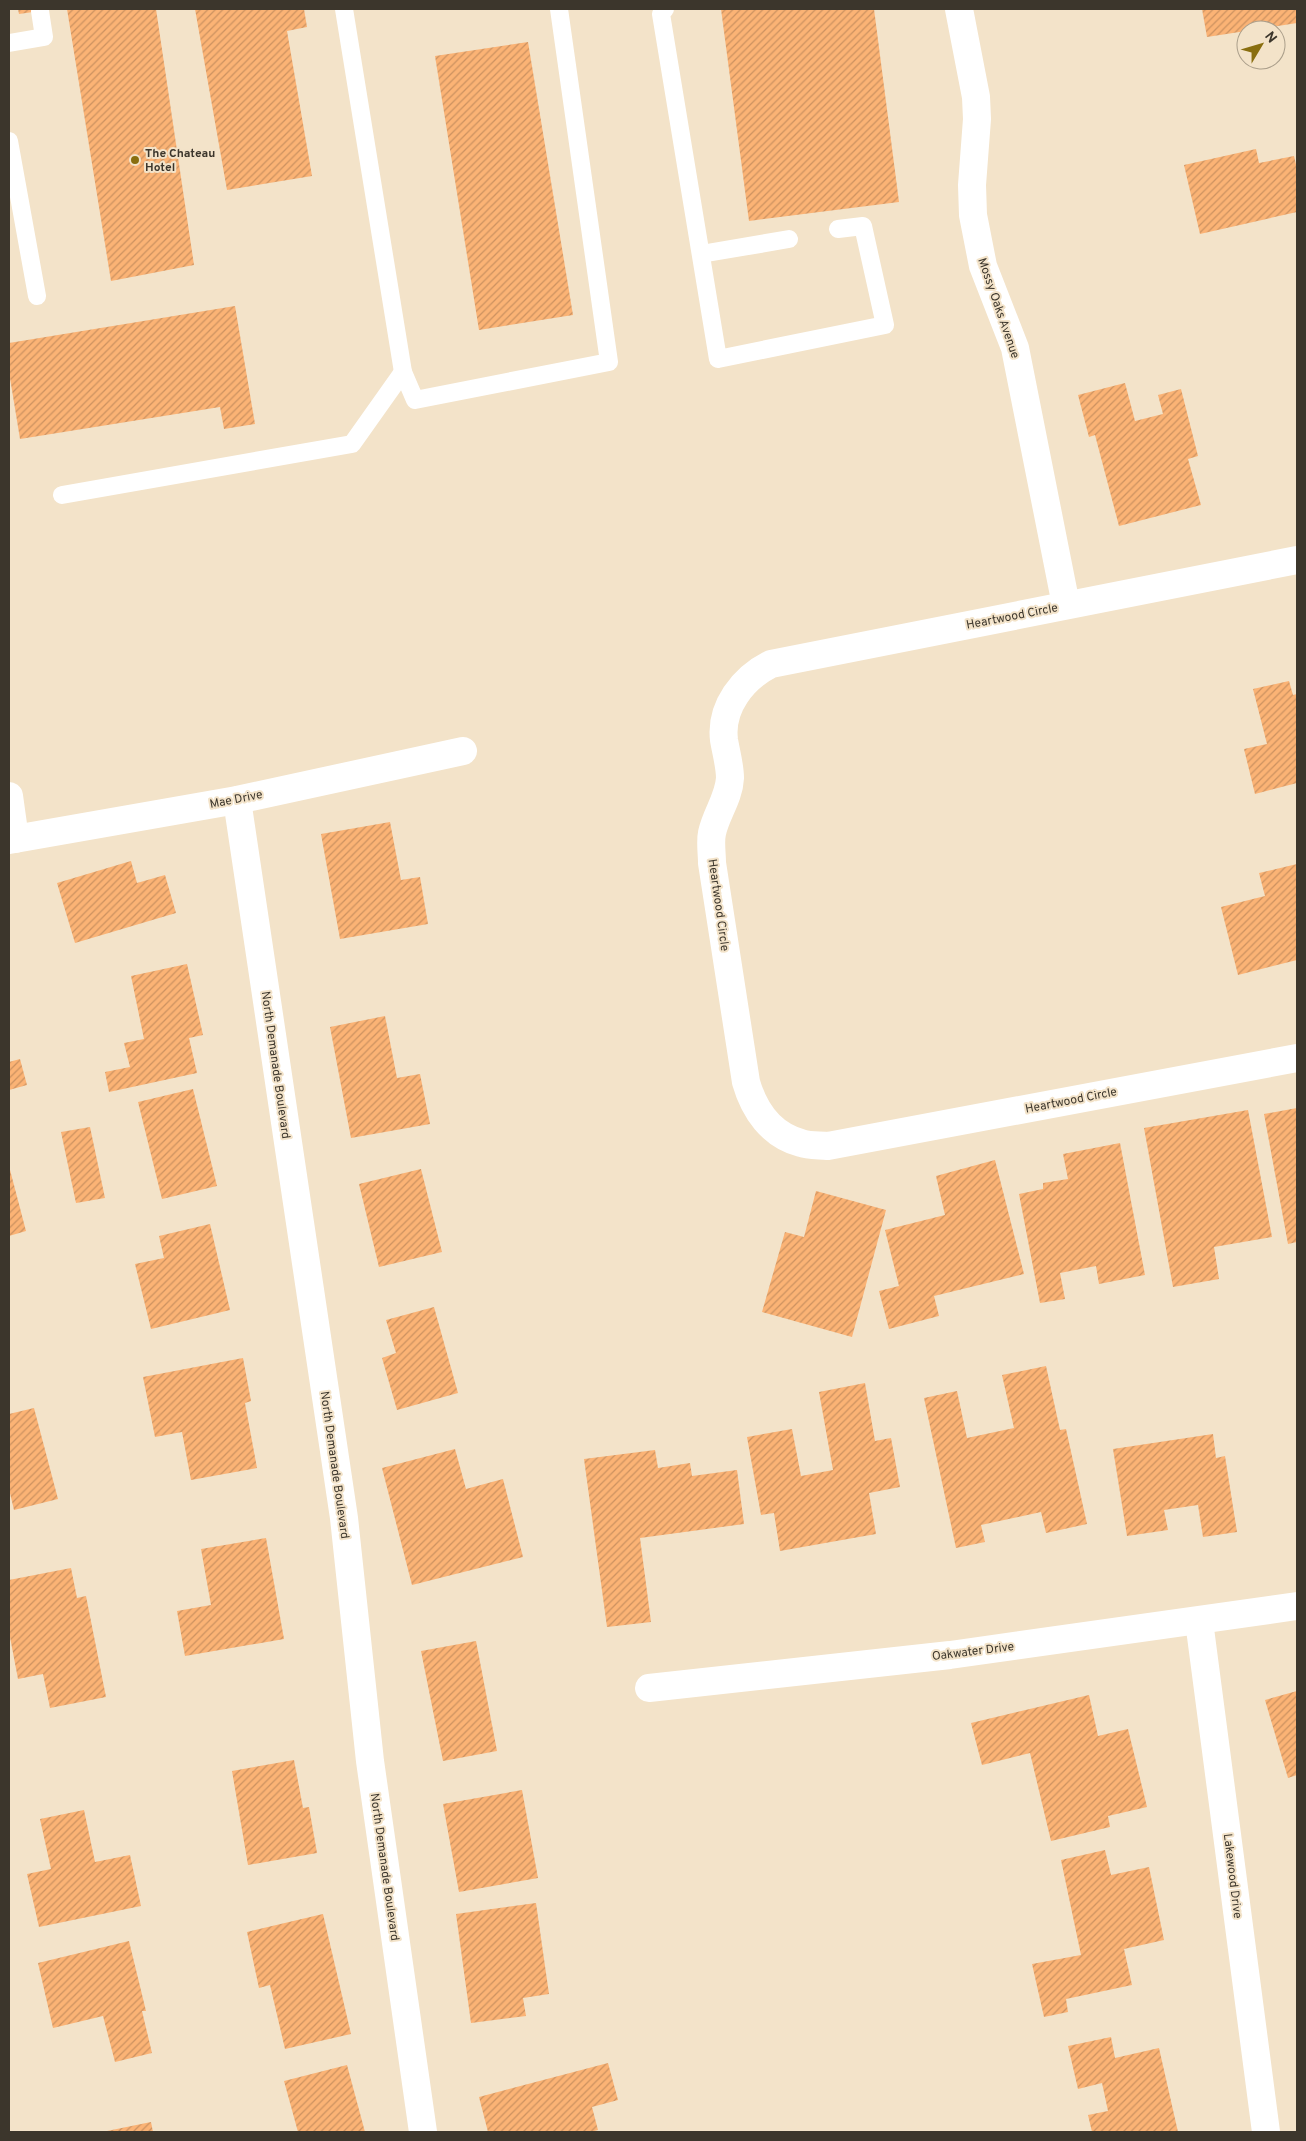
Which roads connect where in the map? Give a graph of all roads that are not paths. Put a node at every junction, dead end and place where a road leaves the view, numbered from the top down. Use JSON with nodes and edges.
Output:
{"nodes":[{"id":1,"x":344,"y":9,"type":"edge"},
{"id":2,"x":558,"y":9,"type":"edge"},
{"id":3,"x":665,"y":9,"type":"edge"},
{"id":4,"x":959,"y":9,"type":"edge"},
{"id":5,"x":40,"y":11,"type":"dead end"},
{"id":6,"x":9,"y":43,"type":"edge"},
{"id":7,"x":9,"y":140,"type":"edge"},
{"id":8,"x":10,"y":160,"type":"edge"},
{"id":9,"x":838,"y":229,"type":"dead end"},
{"id":10,"x":789,"y":239,"type":"dead end"},
{"id":11,"x":701,"y":254,"type":"junction"},
{"id":12,"x":36,"y":296,"type":"dead end"},
{"id":13,"x":403,"y":372,"type":"junction"},
{"id":14,"x":62,"y":495,"type":"dead end"},
{"id":15,"x":1297,"y":560,"type":"edge"},
{"id":16,"x":1066,"y":605,"type":"junction"},
{"id":17,"x":463,"y":751,"type":"dead end"},
{"id":18,"x":9,"y":796,"type":"edge"},
{"id":19,"x":236,"y":800,"type":"junction"},
{"id":20,"x":12,"y":840,"type":"edge"},
{"id":21,"x":1297,"y":1058,"type":"edge"},
{"id":22,"x":1297,"y":1606,"type":"edge"},
{"id":23,"x":1199,"y":1621,"type":"junction"},
{"id":24,"x":649,"y":1688,"type":"dead end"},
{"id":25,"x":423,"y":2132,"type":"edge"},
{"id":26,"x":1266,"y":2132,"type":"edge"}],
"edges":[{"from":1,"to":13,"type":"lane"},
{"from":2,"to":13,"type":"lane"},
{"from":3,"to":11,"type":"lane"},
{"from":4,"to":16,"type":"street","name":"Mossy Oaks Avenue"},
{"from":5,"to":6,"type":"lane"},
{"from":7,"to":8,"type":"lane"},
{"from":8,"to":12,"type":"lane"},
{"from":9,"to":11,"type":"lane"},
{"from":10,"to":11,"type":"lane"},
{"from":13,"to":14,"type":"lane"},
{"from":15,"to":16,"type":"street","name":"Heartwood Circle"},
{"from":16,"to":21,"type":"street","name":"Heartwood Circle"},
{"from":17,"to":19,"type":"street","name":"Mae Drive"},
{"from":18,"to":20,"type":"street"},
{"from":19,"to":20,"type":"street","name":"Mae Drive"},
{"from":19,"to":25,"type":"street","name":"North Demanade Boulevard"},
{"from":22,"to":23,"type":"street","name":"Oakwater Drive"},
{"from":23,"to":24,"type":"street","name":"Oakwater Drive"},
{"from":23,"to":26,"type":"street","name":"Lakewood Drive"}]}
